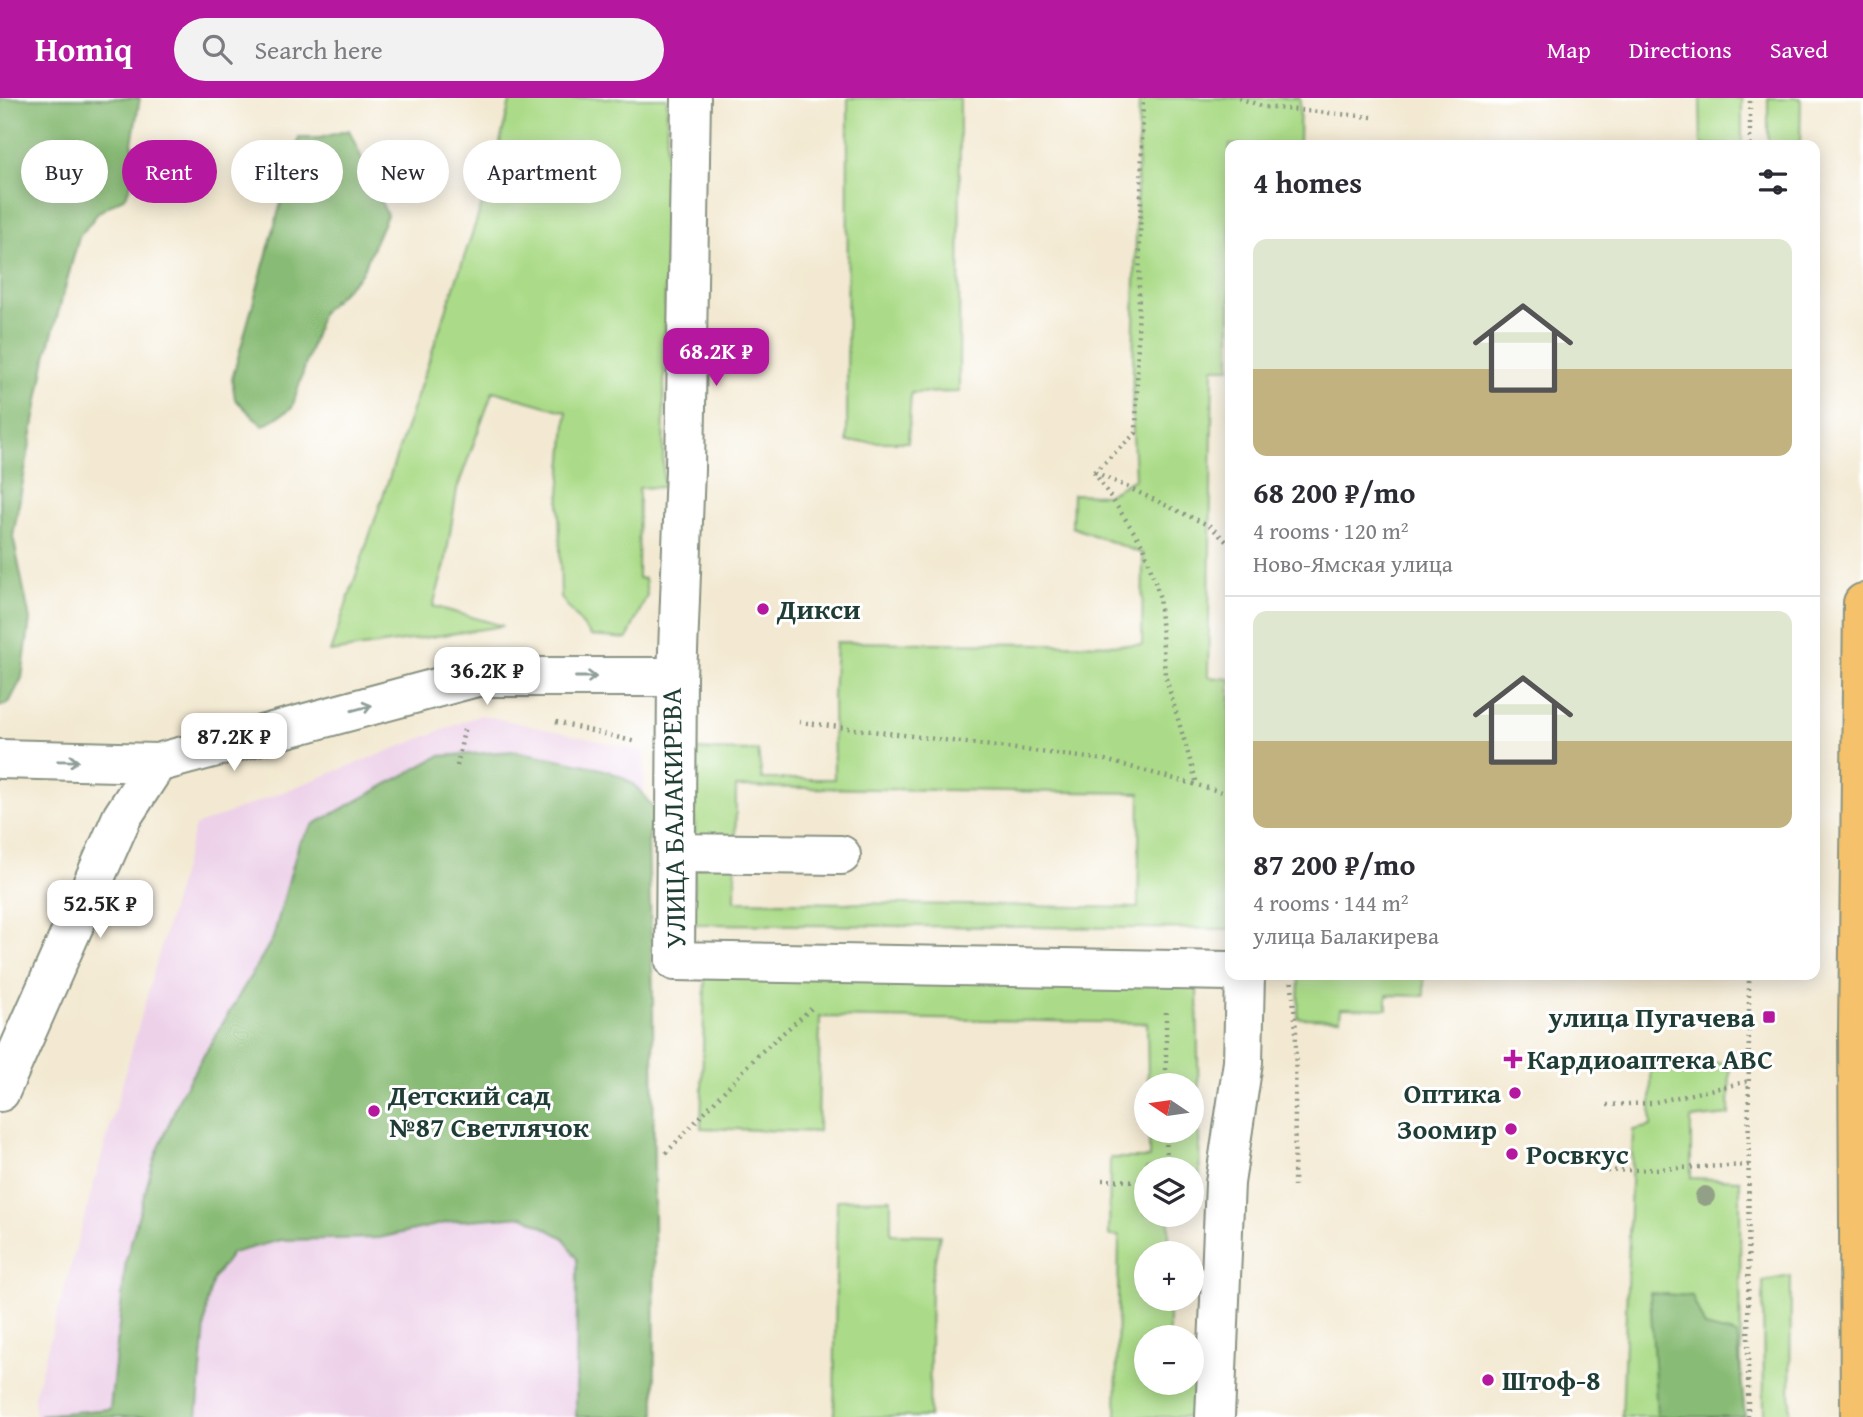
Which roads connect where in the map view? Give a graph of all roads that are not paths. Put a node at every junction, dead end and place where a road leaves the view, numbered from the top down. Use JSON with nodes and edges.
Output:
{"nodes":[{"id":1,"x":691,"y":98,"type":"edge"},
{"id":2,"x":1863,"y":603,"type":"edge"},
{"id":3,"x":677,"y":677,"type":"junction"},
{"id":4,"x":0,"y":759,"type":"edge"},
{"id":5,"x":157,"y":763,"type":"junction"},
{"id":6,"x":677,"y":853,"type":"junction"},
{"id":7,"x":841,"y":855,"type":"dead end"},
{"id":8,"x":1225,"y":971,"type":"edge"},
{"id":9,"x":1245,"y":980,"type":"edge"},
{"id":10,"x":0,"y":1092,"type":"edge"},
{"id":11,"x":1215,"y":1417,"type":"edge"},
{"id":12,"x":1860,"y":1417,"type":"edge"}],
"edges":[{"from":1,"to":3,"type":"street"},
{"from":2,"to":12,"type":"main road"},
{"from":5,"to":3,"type":"street","name":"УЛИЦА БАЛАКИРЕВА","one_way":true},
{"from":3,"to":6,"type":"street","name":"УЛИЦА БАЛАКИРЕВА"},
{"from":4,"to":5,"type":"street","name":"УЛИЦА БАЛАКИРЕВА","one_way":true},
{"from":5,"to":10,"type":"street"},
{"from":6,"to":7,"type":"street"},
{"from":6,"to":8,"type":"street","name":"УЛИЦА БАЛАКИРЕВА"},
{"from":9,"to":11,"type":"street"}]}
